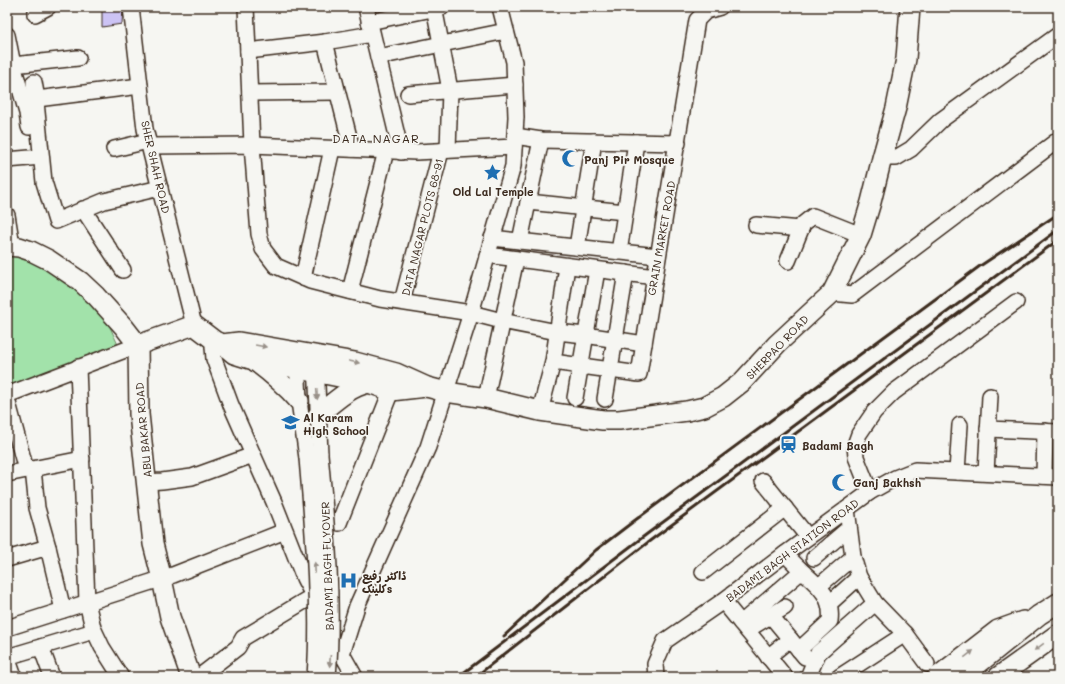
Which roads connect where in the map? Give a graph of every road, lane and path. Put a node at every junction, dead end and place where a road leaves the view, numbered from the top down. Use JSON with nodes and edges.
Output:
{"nodes":[{"id":1,"x":48,"y":7,"type":"edge"},
{"id":2,"x":131,"y":7,"type":"edge"},
{"id":3,"x":246,"y":7,"type":"edge"},
{"id":4,"x":366,"y":7,"type":"edge"},
{"id":5,"x":500,"y":7,"type":"edge"},
{"id":6,"x":720,"y":7,"type":"edge"},
{"id":7,"x":910,"y":7,"type":"edge"},
{"id":8,"x":437,"y":8,"type":"edge"},
{"id":9,"x":34,"y":14,"type":"dead end"},
{"id":10,"x":371,"y":28,"type":"junction"},
{"id":11,"x":506,"y":31,"type":"junction"},
{"id":12,"x":7,"y":35,"type":"edge"},
{"id":13,"x":1058,"y":35,"type":"edge"},
{"id":14,"x":325,"y":42,"type":"junction"},
{"id":15,"x":441,"y":45,"type":"junction"},
{"id":16,"x":248,"y":51,"type":"junction"},
{"id":17,"x":378,"y":57,"type":"junction"},
{"id":18,"x":78,"y":58,"type":"dead end"},
{"id":19,"x":13,"y":66,"type":"junction"},
{"id":20,"x":515,"y":85,"type":"junction"},
{"id":21,"x":140,"y":86,"type":"junction"},
{"id":22,"x":450,"y":90,"type":"junction"},
{"id":23,"x":336,"y":92,"type":"junction"},
{"id":24,"x":250,"y":93,"type":"junction"},
{"id":25,"x":408,"y":94,"type":"dead end"},
{"id":26,"x":38,"y":126,"type":"junction"},
{"id":27,"x":541,"y":140,"type":"junction"},
{"id":28,"x":1058,"y":140,"type":"edge"},
{"id":29,"x":514,"y":141,"type":"junction"},
{"id":30,"x":594,"y":141,"type":"junction"},
{"id":31,"x":636,"y":142,"type":"junction"},
{"id":32,"x":149,"y":143,"type":"junction"},
{"id":33,"x":678,"y":143,"type":"junction"},
{"id":34,"x":252,"y":145,"type":"junction"},
{"id":35,"x":114,"y":149,"type":"dead end"},
{"id":36,"x":332,"y":149,"type":"junction"},
{"id":37,"x":352,"y":150,"type":"junction"},
{"id":38,"x":386,"y":151,"type":"junction"},
{"id":39,"x":445,"y":151,"type":"junction"},
{"id":40,"x":401,"y":152,"type":"junction"},
{"id":41,"x":41,"y":157,"type":"junction"},
{"id":42,"x":882,"y":158,"type":"junction"},
{"id":43,"x":7,"y":160,"type":"edge"},
{"id":44,"x":160,"y":188,"type":"junction"},
{"id":45,"x":528,"y":202,"type":"junction"},
{"id":46,"x":583,"y":208,"type":"junction"},
{"id":47,"x":83,"y":209,"type":"junction"},
{"id":48,"x":625,"y":212,"type":"junction"},
{"id":49,"x":7,"y":215,"type":"edge"},
{"id":50,"x":756,"y":225,"type":"dead end"},
{"id":51,"x":801,"y":229,"type":"junction"},
{"id":52,"x":861,"y":235,"type":"junction"},
{"id":53,"x":492,"y":238,"type":"junction"},
{"id":54,"x":520,"y":241,"type":"junction"},
{"id":55,"x":9,"y":246,"type":"edge"},
{"id":56,"x":577,"y":247,"type":"junction"},
{"id":57,"x":619,"y":252,"type":"junction"},
{"id":58,"x":487,"y":255,"type":"junction"},
{"id":59,"x":658,"y":256,"type":"junction"},
{"id":60,"x":516,"y":259,"type":"junction"},
{"id":61,"x":788,"y":261,"type":"dead end"},
{"id":62,"x":567,"y":266,"type":"junction"},
{"id":63,"x":123,"y":270,"type":"dead end"},
{"id":64,"x":597,"y":270,"type":"junction"},
{"id":65,"x":626,"y":273,"type":"junction"},
{"id":66,"x":655,"y":277,"type":"junction"},
{"id":67,"x":303,"y":278,"type":"junction"},
{"id":68,"x":350,"y":292,"type":"junction"},
{"id":69,"x":832,"y":293,"type":"junction"},
{"id":70,"x":402,"y":302,"type":"junction"},
{"id":71,"x":1016,"y":302,"type":"dead end"},
{"id":72,"x":471,"y":313,"type":"junction"},
{"id":73,"x":502,"y":321,"type":"junction"},
{"id":74,"x":194,"y":325,"type":"junction"},
{"id":75,"x":557,"y":332,"type":"junction"},
{"id":76,"x":585,"y":335,"type":"junction"},
{"id":77,"x":614,"y":340,"type":"junction"},
{"id":78,"x":219,"y":342,"type":"junction"},
{"id":79,"x":644,"y":344,"type":"junction"},
{"id":80,"x":138,"y":345,"type":"junction"},
{"id":81,"x":250,"y":359,"type":"junction"},
{"id":82,"x":297,"y":360,"type":"junction"},
{"id":83,"x":553,"y":362,"type":"junction"},
{"id":84,"x":316,"y":364,"type":"junction"},
{"id":85,"x":580,"y":366,"type":"junction"},
{"id":86,"x":78,"y":367,"type":"junction"},
{"id":87,"x":609,"y":370,"type":"junction"},
{"id":88,"x":369,"y":384,"type":"junction"},
{"id":89,"x":427,"y":387,"type":"junction"},
{"id":90,"x":391,"y":391,"type":"junction"},
{"id":91,"x":446,"y":392,"type":"junction"},
{"id":92,"x":7,"y":395,"type":"edge"},
{"id":93,"x":990,"y":396,"type":"dead end"},
{"id":94,"x":486,"y":398,"type":"junction"},
{"id":95,"x":575,"y":398,"type":"dead end"},
{"id":96,"x":7,"y":399,"type":"edge"},
{"id":97,"x":605,"y":399,"type":"dead end"},
{"id":98,"x":299,"y":401,"type":"junction"},
{"id":99,"x":540,"y":411,"type":"junction"},
{"id":100,"x":318,"y":415,"type":"junction"},
{"id":101,"x":960,"y":425,"type":"dead end"},
{"id":102,"x":988,"y":429,"type":"junction"},
{"id":103,"x":1051,"y":431,"type":"edge"},
{"id":104,"x":253,"y":455,"type":"junction"},
{"id":105,"x":314,"y":456,"type":"junction"},
{"id":106,"x":82,"y":459,"type":"junction"},
{"id":107,"x":29,"y":469,"type":"junction"},
{"id":108,"x":957,"y":472,"type":"junction"},
{"id":109,"x":986,"y":473,"type":"junction"},
{"id":110,"x":7,"y":474,"type":"edge"},
{"id":111,"x":1051,"y":477,"type":"edge"},
{"id":112,"x":763,"y":481,"type":"dead end"},
{"id":113,"x":147,"y":482,"type":"junction"},
{"id":114,"x":870,"y":492,"type":"junction"},
{"id":115,"x":785,"y":508,"type":"junction"},
{"id":116,"x":847,"y":509,"type":"junction"},
{"id":117,"x":339,"y":522,"type":"dead end"},
{"id":118,"x":849,"y":528,"type":"junction"},
{"id":119,"x":285,"y":531,"type":"junction"},
{"id":120,"x":808,"y":537,"type":"junction"},
{"id":121,"x":48,"y":547,"type":"junction"},
{"id":122,"x":785,"y":554,"type":"junction"},
{"id":123,"x":853,"y":557,"type":"junction"},
{"id":124,"x":814,"y":558,"type":"dead end"},
{"id":125,"x":7,"y":559,"type":"edge"},
{"id":126,"x":702,"y":572,"type":"dead end"},
{"id":127,"x":804,"y":573,"type":"junction"},
{"id":128,"x":859,"y":577,"type":"junction"},
{"id":129,"x":162,"y":579,"type":"junction"},
{"id":130,"x":818,"y":586,"type":"junction"},
{"id":131,"x":306,"y":600,"type":"dead end"},
{"id":132,"x":723,"y":601,"type":"junction"},
{"id":133,"x":87,"y":602,"type":"junction"},
{"id":134,"x":830,"y":603,"type":"junction"},
{"id":135,"x":875,"y":603,"type":"junction"},
{"id":136,"x":1058,"y":603,"type":"edge"},
{"id":137,"x":785,"y":607,"type":"dead end"},
{"id":138,"x":63,"y":610,"type":"junction"},
{"id":139,"x":1040,"y":615,"type":"junction"},
{"id":140,"x":771,"y":616,"type":"junction"},
{"id":141,"x":744,"y":627,"type":"junction"},
{"id":142,"x":7,"y":628,"type":"edge"},
{"id":143,"x":94,"y":631,"type":"junction"},
{"id":144,"x":904,"y":634,"type":"junction"},
{"id":145,"x":1058,"y":634,"type":"edge"},
{"id":146,"x":794,"y":644,"type":"junction"},
{"id":147,"x":41,"y":647,"type":"junction"},
{"id":148,"x":342,"y":654,"type":"junction"},
{"id":149,"x":768,"y":657,"type":"junction"},
{"id":150,"x":815,"y":662,"type":"junction"},
{"id":151,"x":1016,"y":669,"type":"edge"},
{"id":152,"x":932,"y":671,"type":"edge"},
{"id":153,"x":858,"y":672,"type":"edge"},
{"id":154,"x":788,"y":676,"type":"edge"},
{"id":155,"x":14,"y":677,"type":"edge"},
{"id":156,"x":52,"y":677,"type":"edge"},
{"id":157,"x":121,"y":677,"type":"edge"},
{"id":158,"x":191,"y":677,"type":"edge"},
{"id":159,"x":199,"y":677,"type":"edge"},
{"id":160,"x":315,"y":677,"type":"edge"},
{"id":161,"x":328,"y":677,"type":"edge"},
{"id":162,"x":355,"y":677,"type":"edge"},
{"id":163,"x":656,"y":677,"type":"edge"},
{"id":164,"x":808,"y":677,"type":"edge"},
{"id":165,"x":839,"y":677,"type":"edge"},
{"id":166,"x":962,"y":677,"type":"edge"},
{"id":167,"x":998,"y":677,"type":"edge"}],
"edges":[{"from":1,"to":9,"type":"street"},
{"from":2,"to":21,"type":"street","name":"SHER SHAH ROAD"},
{"from":3,"to":16,"type":"street"},
{"from":4,"to":10,"type":"street"},
{"from":5,"to":11,"type":"street"},
{"from":6,"to":33,"type":"street","name":"GRAIN MARKET ROAD"},
{"from":7,"to":42,"type":"main road","name":"SHERPAO ROAD"},
{"from":8,"to":10,"type":"street"},
{"from":8,"to":15,"type":"street","name":"DATA NAGAR PLOTS 68-91"},
{"from":10,"to":14,"type":"street"},
{"from":10,"to":17,"type":"street"},
{"from":11,"to":15,"type":"street"},
{"from":11,"to":20,"type":"street"},
{"from":12,"to":19,"type":"street"},
{"from":13,"to":42,"type":"street"},
{"from":14,"to":16,"type":"street"},
{"from":14,"to":23,"type":"street"},
{"from":15,"to":17,"type":"street"},
{"from":15,"to":22,"type":"street","name":"DATA NAGAR PLOTS 68-91"},
{"from":16,"to":24,"type":"street"},
{"from":17,"to":40,"type":"street"},
{"from":18,"to":19,"type":"street"},
{"from":19,"to":26,"type":"street"},
{"from":20,"to":22,"type":"street"},
{"from":20,"to":29,"type":"street"},
{"from":21,"to":26,"type":"street"},
{"from":21,"to":32,"type":"street","name":"SHER SHAH ROAD"},
{"from":22,"to":25,"type":"street"},
{"from":22,"to":39,"type":"street","name":"DATA NAGAR PLOTS 68-91"},
{"from":23,"to":24,"type":"street"},
{"from":23,"to":37,"type":"street"},
{"from":24,"to":34,"type":"street"},
{"from":26,"to":41,"type":"street"},
{"from":27,"to":29,"type":"street"},
{"from":27,"to":30,"type":"street"},
{"from":27,"to":45,"type":"street"},
{"from":28,"to":69,"type":"street"},
{"from":29,"to":39,"type":"street"},
{"from":29,"to":53,"type":"street"},
{"from":30,"to":31,"type":"street"},
{"from":30,"to":46,"type":"street"},
{"from":31,"to":33,"type":"street"},
{"from":31,"to":48,"type":"street"},
{"from":32,"to":34,"type":"street"},
{"from":32,"to":35,"type":"street"},
{"from":32,"to":44,"type":"street","name":"SHER SHAH ROAD"},
{"from":33,"to":59,"type":"street","name":"GRAIN MARKET ROAD"},
{"from":34,"to":36,"type":"street"},
{"from":34,"to":67,"type":"street"},
{"from":36,"to":37,"type":"street"},
{"from":36,"to":67,"type":"street"},
{"from":37,"to":38,"type":"street"},
{"from":38,"to":40,"type":"street"},
{"from":38,"to":68,"type":"street"},
{"from":39,"to":40,"type":"street"},
{"from":39,"to":70,"type":"street","name":"DATA NAGAR PLOTS 68-91"},
{"from":41,"to":43,"type":"street"},
{"from":41,"to":47,"type":"street"},
{"from":42,"to":52,"type":"main road","name":"SHERPAO ROAD"},
{"from":44,"to":47,"type":"street"},
{"from":44,"to":74,"type":"street","name":"SHER SHAH ROAD"},
{"from":45,"to":46,"type":"street"},
{"from":45,"to":54,"type":"street"},
{"from":46,"to":48,"type":"street"},
{"from":46,"to":56,"type":"street"},
{"from":47,"to":63,"type":"street"},
{"from":48,"to":57,"type":"street"},
{"from":49,"to":55,"type":"street"},
{"from":50,"to":51,"type":"street"},
{"from":51,"to":52,"type":"street"},
{"from":51,"to":61,"type":"street"},
{"from":52,"to":69,"type":"main road","name":"SHERPAO ROAD"},
{"from":53,"to":54,"type":"street"},
{"from":53,"to":58,"type":"street"},
{"from":54,"to":56,"type":"street"},
{"from":55,"to":80,"type":"main road"},
{"from":56,"to":57,"type":"street"},
{"from":57,"to":59,"type":"street"},
{"from":58,"to":60,"type":"street"},
{"from":58,"to":72,"type":"street"},
{"from":59,"to":66,"type":"street","name":"GRAIN MARKET ROAD"},
{"from":60,"to":62,"type":"street"},
{"from":60,"to":73,"type":"street"},
{"from":62,"to":64,"type":"street"},
{"from":62,"to":75,"type":"street"},
{"from":64,"to":65,"type":"street"},
{"from":64,"to":76,"type":"street"},
{"from":65,"to":66,"type":"street"},
{"from":65,"to":77,"type":"street"},
{"from":66,"to":79,"type":"street","name":"GRAIN MARKET ROAD"},
{"from":67,"to":68,"type":"street"},
{"from":68,"to":70,"type":"street"},
{"from":69,"to":99,"type":"main road","name":"SHERPAO ROAD"},
{"from":70,"to":72,"type":"street"},
{"from":71,"to":114,"type":"street"},
{"from":72,"to":73,"type":"street"},
{"from":72,"to":91,"type":"street"},
{"from":73,"to":75,"type":"street"},
{"from":73,"to":94,"type":"street"},
{"from":74,"to":78,"type":"main road"},
{"from":74,"to":80,"type":"main road"},
{"from":75,"to":76,"type":"street"},
{"from":75,"to":83,"type":"street"},
{"from":76,"to":77,"type":"street"},
{"from":76,"to":85,"type":"street"},
{"from":77,"to":79,"type":"street"},
{"from":77,"to":87,"type":"street"},
{"from":78,"to":81,"type":"main road"},
{"from":78,"to":82,"type":"main road","one_way":true},
{"from":78,"to":104,"type":"street"},
{"from":79,"to":87,"type":"street","name":"GRAIN MARKET ROAD"},
{"from":80,"to":86,"type":"street"},
{"from":80,"to":113,"type":"main road","name":"ABU BAKAR ROAD"},
{"from":81,"to":82,"type":"main road"},
{"from":81,"to":98,"type":"main road"},
{"from":82,"to":84,"type":"main road"},
{"from":82,"to":98,"type":"street"},
{"from":83,"to":85,"type":"street","name":"GRAIN MARKET ROAD"},
{"from":83,"to":99,"type":"street"},
{"from":84,"to":88,"type":"main road","name":"SHERPAO ROAD"},
{"from":84,"to":89,"type":"main road","name":"SHERPAO ROAD","one_way":true},
{"from":84,"to":100,"type":"street","one_way":true},
{"from":85,"to":87,"type":"street","name":"GRAIN MARKET ROAD"},
{"from":85,"to":95,"type":"street"},
{"from":86,"to":92,"type":"street"},
{"from":86,"to":106,"type":"street"},
{"from":87,"to":97,"type":"street"},
{"from":88,"to":90,"type":"main road","name":"SHERPAO ROAD"},
{"from":88,"to":100,"type":"main road"},
{"from":89,"to":90,"type":"main road","name":"SHERPAO ROAD"},
{"from":89,"to":91,"type":"main road","name":"SHERPAO ROAD"},
{"from":90,"to":117,"type":"street"},
{"from":91,"to":94,"type":"main road","name":"SHERPAO ROAD"},
{"from":91,"to":148,"type":"street"},
{"from":93,"to":102,"type":"street"},
{"from":94,"to":99,"type":"main road","name":"SHERPAO ROAD"},
{"from":96,"to":107,"type":"street"},
{"from":98,"to":105,"type":"street"},
{"from":100,"to":105,"type":"street"},
{"from":101,"to":108,"type":"street"},
{"from":102,"to":103,"type":"street"},
{"from":102,"to":109,"type":"street"},
{"from":103,"to":111,"type":"street"},
{"from":104,"to":113,"type":"street"},
{"from":104,"to":119,"type":"street"},
{"from":160,"to":105,"type":"street","name":"BADAMI BAGH FLYOVER","one_way":true,"bridge":true},
{"from":105,"to":161,"type":"street","name":"BADAMI BAGH FLYOVER","one_way":true,"bridge":true},
{"from":106,"to":107,"type":"street"},
{"from":106,"to":133,"type":"street"},
{"from":107,"to":110,"type":"street"},
{"from":107,"to":121,"type":"street"},
{"from":108,"to":109,"type":"street","name":"BADAMI BAGH STATION ROAD"},
{"from":108,"to":114,"type":"street","name":"BADAMI BAGH STATION ROAD"},
{"from":109,"to":111,"type":"street","name":"BADAMI BAGH STATION ROAD"},
{"from":112,"to":115,"type":"street"},
{"from":113,"to":129,"type":"main road","name":"ABU BAKAR ROAD"},
{"from":114,"to":116,"type":"street","name":"BADAMI BAGH STATION ROAD"},
{"from":115,"to":120,"type":"street"},
{"from":115,"to":126,"type":"street"},
{"from":116,"to":118,"type":"street"},
{"from":116,"to":120,"type":"street","name":"BADAMI BAGH STATION ROAD"},
{"from":118,"to":123,"type":"street"},
{"from":118,"to":124,"type":"street"},
{"from":119,"to":129,"type":"street"},
{"from":119,"to":148,"type":"street"},
{"from":120,"to":122,"type":"street","name":"BADAMI BAGH STATION ROAD"},
{"from":121,"to":125,"type":"street"},
{"from":121,"to":138,"type":"street"},
{"from":122,"to":127,"type":"street"},
{"from":122,"to":132,"type":"street","name":"BADAMI BAGH STATION ROAD"},
{"from":123,"to":128,"type":"street"},
{"from":123,"to":130,"type":"street"},
{"from":127,"to":130,"type":"street"},
{"from":127,"to":141,"type":"street"},
{"from":128,"to":134,"type":"street"},
{"from":128,"to":135,"type":"street"},
{"from":129,"to":133,"type":"street"},
{"from":129,"to":158,"type":"main road","name":"ABU BAKAR ROAD"},
{"from":130,"to":134,"type":"street"},
{"from":131,"to":159,"type":"street"},
{"from":132,"to":141,"type":"street"},
{"from":132,"to":163,"type":"street","name":"BADAMI BAGH STATION ROAD"},
{"from":133,"to":138,"type":"street"},
{"from":133,"to":143,"type":"street"},
{"from":134,"to":146,"type":"street"},
{"from":135,"to":144,"type":"street"},
{"from":135,"to":150,"type":"street"},
{"from":136,"to":139,"type":"main road"},
{"from":137,"to":140,"type":"street"},
{"from":138,"to":142,"type":"street"},
{"from":152,"to":139,"type":"main road","one_way":true},
{"from":139,"to":166,"type":"main road"},
{"from":140,"to":141,"type":"street"},
{"from":140,"to":146,"type":"street"},
{"from":141,"to":149,"type":"street"},
{"from":143,"to":147,"type":"street"},
{"from":143,"to":157,"type":"street"},
{"from":144,"to":152,"type":"street"},
{"from":144,"to":153,"type":"street"},
{"from":145,"to":151,"type":"main road","one_way":true},
{"from":146,"to":149,"type":"street"},
{"from":146,"to":150,"type":"street"},
{"from":147,"to":155,"type":"street"},
{"from":147,"to":156,"type":"street"},
{"from":148,"to":162,"type":"street"},
{"from":149,"to":154,"type":"street"},
{"from":150,"to":164,"type":"street"},
{"from":151,"to":167,"type":"main road"},
{"from":153,"to":165,"type":"street"}]}
